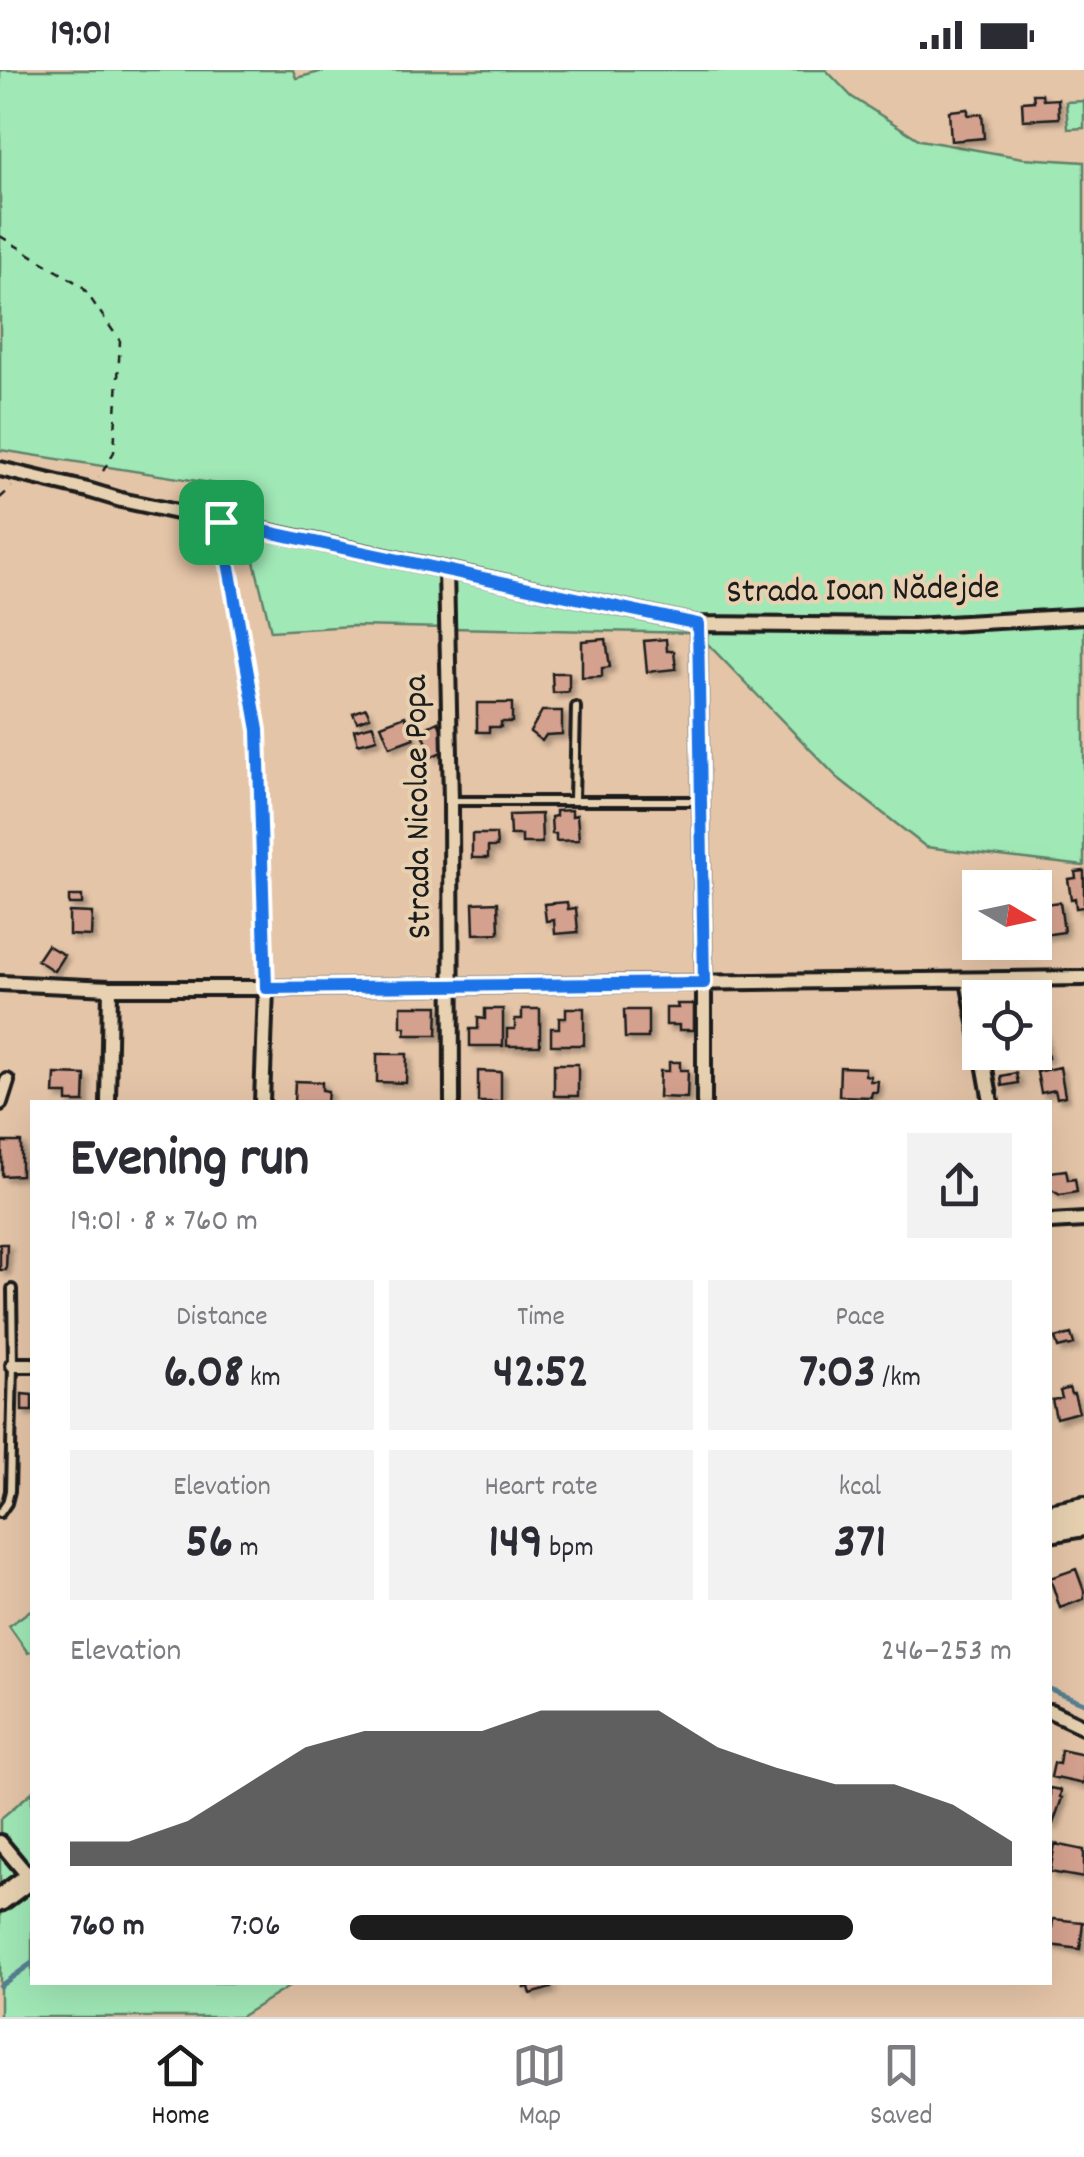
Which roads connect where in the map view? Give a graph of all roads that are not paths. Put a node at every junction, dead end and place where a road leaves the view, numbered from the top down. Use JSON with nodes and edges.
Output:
{"nodes":[{"id":1,"x":0,"y":469,"type":"edge"},
{"id":2,"x":221,"y":522,"type":"junction"},
{"id":3,"x":446,"y":570,"type":"junction"},
{"id":4,"x":1084,"y":616,"type":"edge"},
{"id":5,"x":698,"y":624,"type":"junction"},
{"id":6,"x":576,"y":707,"type":"dead end"},
{"id":7,"x":452,"y":801,"type":"junction"},
{"id":8,"x":574,"y":801,"type":"junction"},
{"id":9,"x":700,"y":801,"type":"junction"},
{"id":10,"x":1084,"y":978,"type":"edge"},
{"id":11,"x":1007,"y":980,"type":"edge"},
{"id":12,"x":962,"y":981,"type":"edge"},
{"id":13,"x":0,"y":983,"type":"edge"},
{"id":14,"x":704,"y":983,"type":"junction"},
{"id":15,"x":452,"y":985,"type":"junction"},
{"id":16,"x":110,"y":988,"type":"junction"},
{"id":17,"x":266,"y":988,"type":"junction"},
{"id":18,"x":986,"y":1070,"type":"edge"},
{"id":19,"x":8,"y":1082,"type":"dead end"},
{"id":20,"x":108,"y":1100,"type":"edge"},
{"id":21,"x":262,"y":1100,"type":"edge"},
{"id":22,"x":452,"y":1100,"type":"edge"},
{"id":23,"x":704,"y":1100,"type":"edge"},
{"id":24,"x":992,"y":1100,"type":"edge"},
{"id":25,"x":0,"y":1102,"type":"edge"},
{"id":26,"x":1084,"y":1220,"type":"edge"},
{"id":27,"x":1052,"y":1222,"type":"edge"},
{"id":28,"x":12,"y":1289,"type":"dead end"},
{"id":29,"x":13,"y":1365,"type":"junction"},
{"id":30,"x":30,"y":1365,"type":"edge"},
{"id":31,"x":1084,"y":1508,"type":"edge"},
{"id":32,"x":0,"y":1514,"type":"edge"},
{"id":33,"x":1052,"y":1514,"type":"edge"},
{"id":34,"x":1084,"y":1525,"type":"edge"},
{"id":35,"x":1052,"y":1531,"type":"edge"},
{"id":36,"x":1052,"y":1712,"type":"edge"},
{"id":37,"x":1084,"y":1727,"type":"edge"},
{"id":38,"x":0,"y":1842,"type":"edge"},
{"id":39,"x":30,"y":1875,"type":"edge"},
{"id":40,"x":30,"y":1878,"type":"edge"},
{"id":41,"x":0,"y":1900,"type":"edge"}],
"edges":[{"from":1,"to":2,"type":"street","name":"Strada Ioan Nădejde"},
{"from":2,"to":3,"type":"street","name":"Strada Ioan Nădejde"},
{"from":2,"to":17,"type":"lane"},
{"from":3,"to":5,"type":"street","name":"Strada Ioan Nădejde"},
{"from":3,"to":7,"type":"street","name":"Strada Nicolae Popa"},
{"from":4,"to":5,"type":"street","name":"Strada Ioan Nădejde"},
{"from":5,"to":9,"type":"street"},
{"from":6,"to":8,"type":"lane"},
{"from":7,"to":8,"type":"lane"},
{"from":7,"to":15,"type":"street","name":"Strada Nicolae Popa"},
{"from":8,"to":9,"type":"lane"},
{"from":9,"to":14,"type":"street"},
{"from":10,"to":11,"type":"street"},
{"from":12,"to":14,"type":"street"},
{"from":13,"to":16,"type":"street"},
{"from":14,"to":15,"type":"street"},
{"from":14,"to":23,"type":"street"},
{"from":15,"to":17,"type":"street"},
{"from":15,"to":22,"type":"street","name":"Strada Nicolae Popa"},
{"from":16,"to":17,"type":"street"},
{"from":16,"to":20,"type":"street"},
{"from":17,"to":21,"type":"street"},
{"from":18,"to":24,"type":"street"},
{"from":19,"to":25,"type":"street"},
{"from":26,"to":27,"type":"street"},
{"from":28,"to":29,"type":"lane"},
{"from":29,"to":30,"type":"street"},
{"from":29,"to":32,"type":"lane"},
{"from":31,"to":33,"type":"main road"},
{"from":34,"to":35,"type":"main road"},
{"from":36,"to":37,"type":"street"},
{"from":38,"to":39,"type":"street"},
{"from":40,"to":41,"type":"main road"}]}
